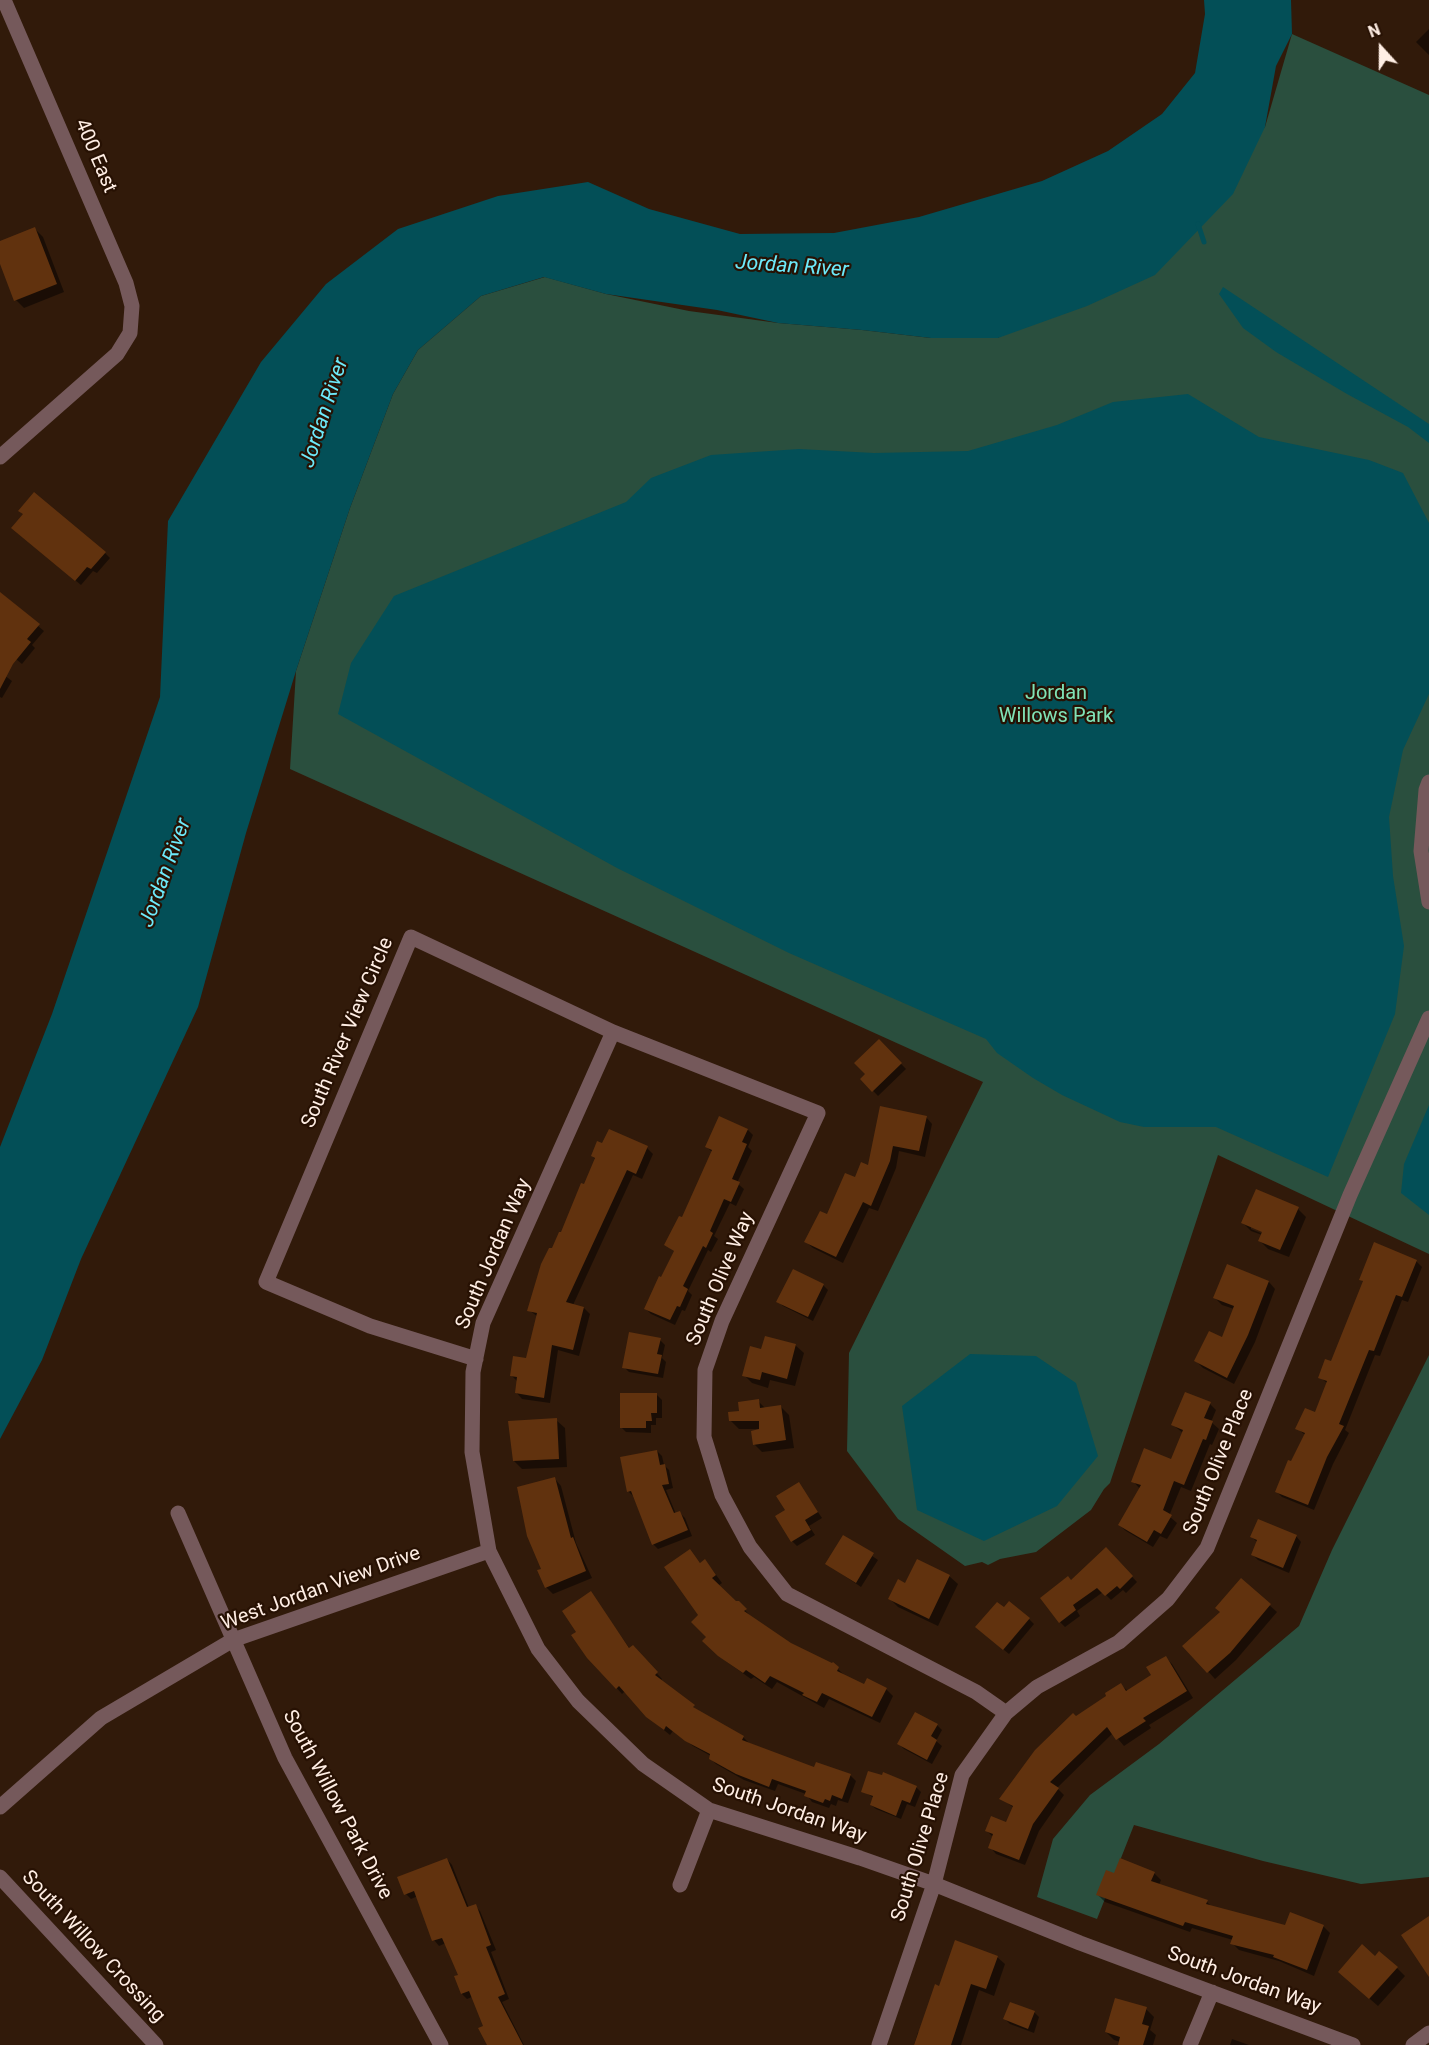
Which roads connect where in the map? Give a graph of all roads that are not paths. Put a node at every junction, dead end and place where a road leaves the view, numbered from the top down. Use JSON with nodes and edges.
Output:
{"nodes":[{"id":1,"x":4,"y":0,"type":"edge"},
{"id":2,"x":0,"y":457,"type":"edge"},
{"id":3,"x":1429,"y":782,"type":"edge"},
{"id":4,"x":1429,"y":902,"type":"edge"},
{"id":5,"x":1429,"y":1018,"type":"edge"},
{"id":6,"x":614,"y":1032,"type":"junction"},
{"id":7,"x":818,"y":1113,"type":"joint"},
{"id":8,"x":476,"y":1359,"type":"junction"},
{"id":9,"x":178,"y":1514,"type":"dead end"},
{"id":10,"x":489,"y":1551,"type":"junction"},
{"id":11,"x":233,"y":1640,"type":"junction"},
{"id":12,"x":1006,"y":1713,"type":"junction"},
{"id":13,"x":0,"y":1807,"type":"edge"},
{"id":14,"x":709,"y":1810,"type":"junction"},
{"id":15,"x":0,"y":1877,"type":"edge"},
{"id":16,"x":934,"y":1884,"type":"junction"},
{"id":17,"x":680,"y":1885,"type":"dead end"},
{"id":18,"x":1212,"y":1992,"type":"junction"},
{"id":19,"x":1429,"y":2033,"type":"edge"},
{"id":20,"x":156,"y":2045,"type":"edge"},
{"id":21,"x":441,"y":2045,"type":"edge"},
{"id":22,"x":879,"y":2045,"type":"edge"},
{"id":23,"x":1190,"y":2045,"type":"edge"},
{"id":24,"x":1353,"y":2045,"type":"edge"},
{"id":25,"x":1413,"y":2045,"type":"edge"}],
"edges":[{"from":1,"to":2,"type":"street","name":"400 East"},
{"from":3,"to":4,"type":"street"},
{"from":5,"to":12,"type":"street","name":"South Olive Place"},
{"from":6,"to":7,"type":"street","name":"South River View Circle"},
{"from":6,"to":8,"type":"street","name":"South Jordan Way"},
{"from":6,"to":8,"type":"street","name":"South River View Circle"},
{"from":7,"to":12,"type":"street","name":"South Olive Way"},
{"from":8,"to":10,"type":"street","name":"South Jordan Way"},
{"from":9,"to":11,"type":"street","name":"South Willow Park Drive"},
{"from":10,"to":11,"type":"street","name":"West Jordan View Drive"},
{"from":10,"to":14,"type":"street","name":"South Jordan Way"},
{"from":11,"to":13,"type":"street","name":"West Jordan View Drive"},
{"from":11,"to":21,"type":"street","name":"South Willow Park Drive"},
{"from":12,"to":16,"type":"street","name":"South Olive Place"},
{"from":14,"to":16,"type":"street","name":"South Jordan Way"},
{"from":14,"to":17,"type":"street"},
{"from":15,"to":20,"type":"street","name":"South Willow Crossing"},
{"from":16,"to":18,"type":"street","name":"South Jordan Way"},
{"from":16,"to":22,"type":"street","name":"South Olive Place"},
{"from":18,"to":23,"type":"street"},
{"from":18,"to":24,"type":"street","name":"South Jordan Way"},
{"from":19,"to":25,"type":"street"}]}
